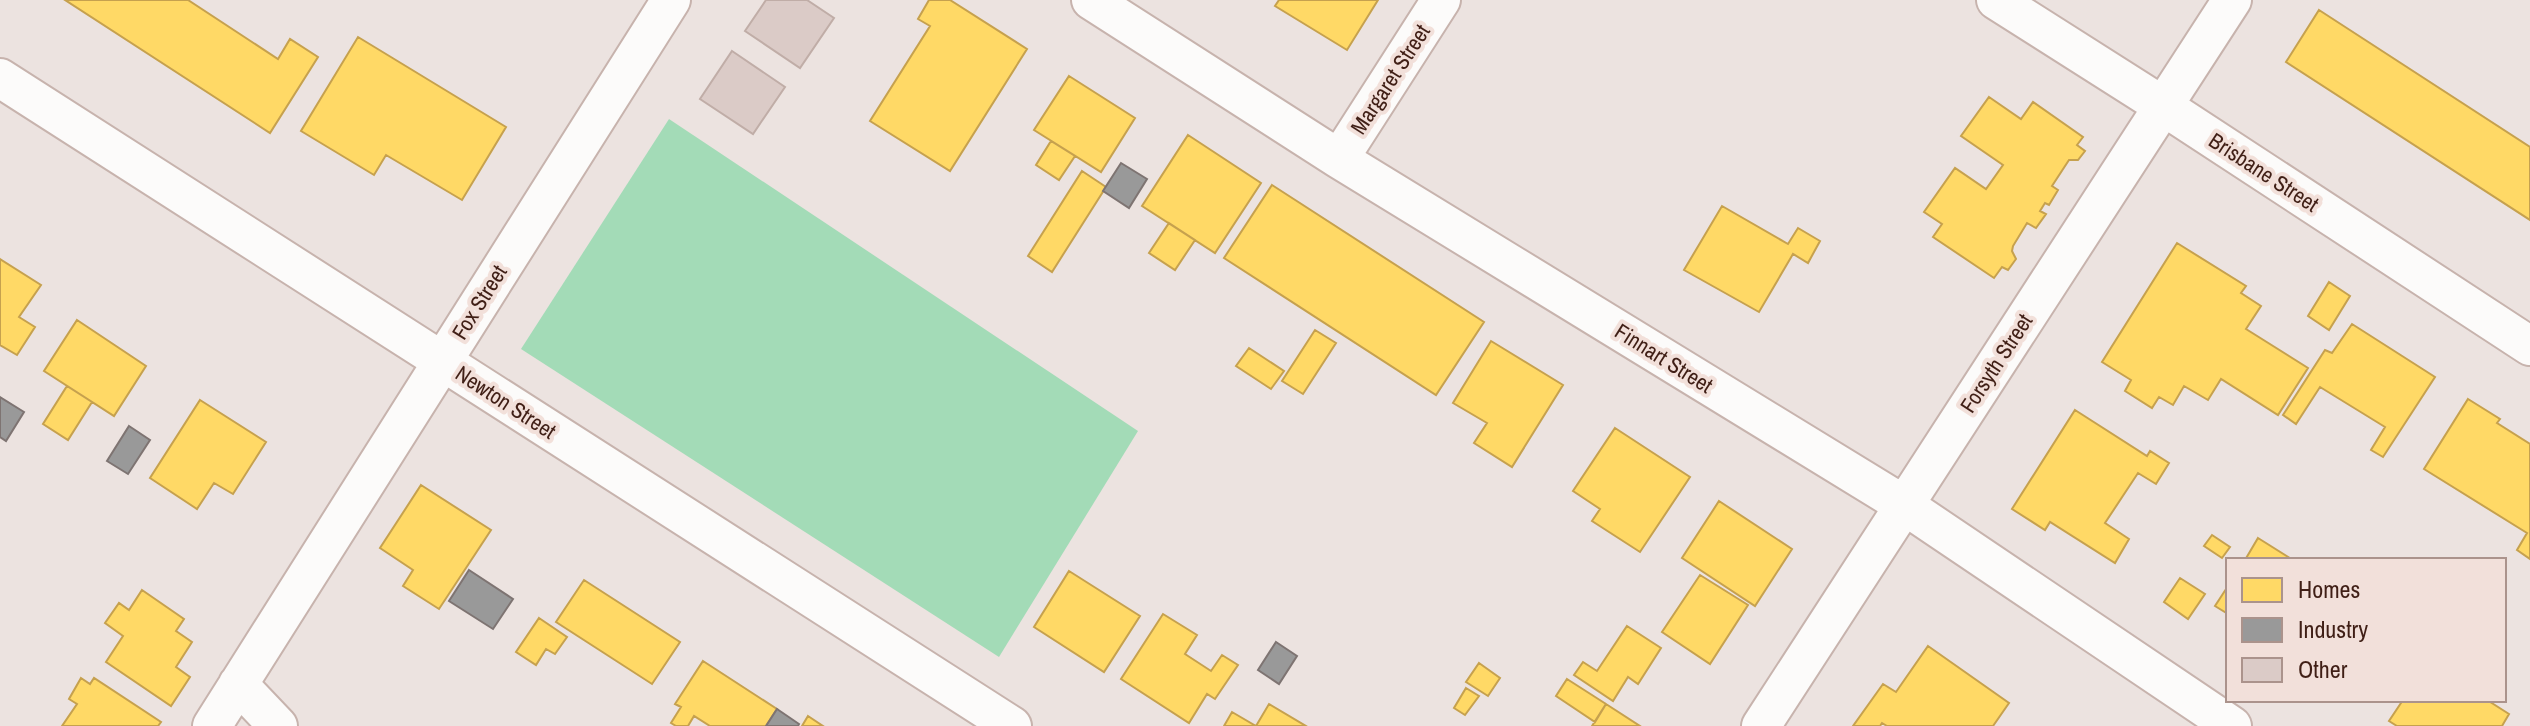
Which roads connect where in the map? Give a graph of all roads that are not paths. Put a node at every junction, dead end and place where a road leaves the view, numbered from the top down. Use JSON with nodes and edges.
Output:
{"nodes":[{"id":1,"x":671,"y":0,"type":"edge"},
{"id":2,"x":1091,"y":0,"type":"edge"},
{"id":3,"x":1441,"y":0,"type":"edge"},
{"id":4,"x":1996,"y":0,"type":"edge"},
{"id":5,"x":2232,"y":0,"type":"edge"},
{"id":6,"x":0,"y":78,"type":"edge"},
{"id":7,"x":2163,"y":106,"type":"junction"},
{"id":8,"x":1339,"y":159,"type":"junction"},
{"id":9,"x":2530,"y":346,"type":"edge"},
{"id":10,"x":441,"y":361,"type":"junction"},
{"id":11,"x":1904,"y":505,"type":"junction"},
{"id":12,"x":238,"y":684,"type":"junction"},
{"id":13,"x":212,"y":726,"type":"edge"},
{"id":14,"x":278,"y":726,"type":"edge"},
{"id":15,"x":1012,"y":726,"type":"edge"},
{"id":16,"x":1761,"y":726,"type":"edge"},
{"id":17,"x":2232,"y":726,"type":"edge"}],
"edges":[{"from":1,"to":10,"type":"street","name":"Fox Street"},
{"from":2,"to":8,"type":"street","name":"Finnart Street"},
{"from":3,"to":8,"type":"street","name":"Margaret Street"},
{"from":4,"to":7,"type":"street","name":"Brisbane Street"},
{"from":5,"to":7,"type":"street","name":"Forsyth Street"},
{"from":6,"to":10,"type":"street","name":"Newton Street"},
{"from":7,"to":9,"type":"street","name":"Brisbane Street"},
{"from":7,"to":11,"type":"street","name":"Forsyth Street"},
{"from":8,"to":11,"type":"street","name":"Finnart Street"},
{"from":10,"to":12,"type":"street","name":"Fox Street"},
{"from":10,"to":15,"type":"street","name":"Newton Street"},
{"from":11,"to":16,"type":"street","name":"Forsyth Street"},
{"from":11,"to":17,"type":"street","name":"Finnart Street"},
{"from":12,"to":13,"type":"street","name":"Fox Street"},
{"from":12,"to":14,"type":"street"}]}
